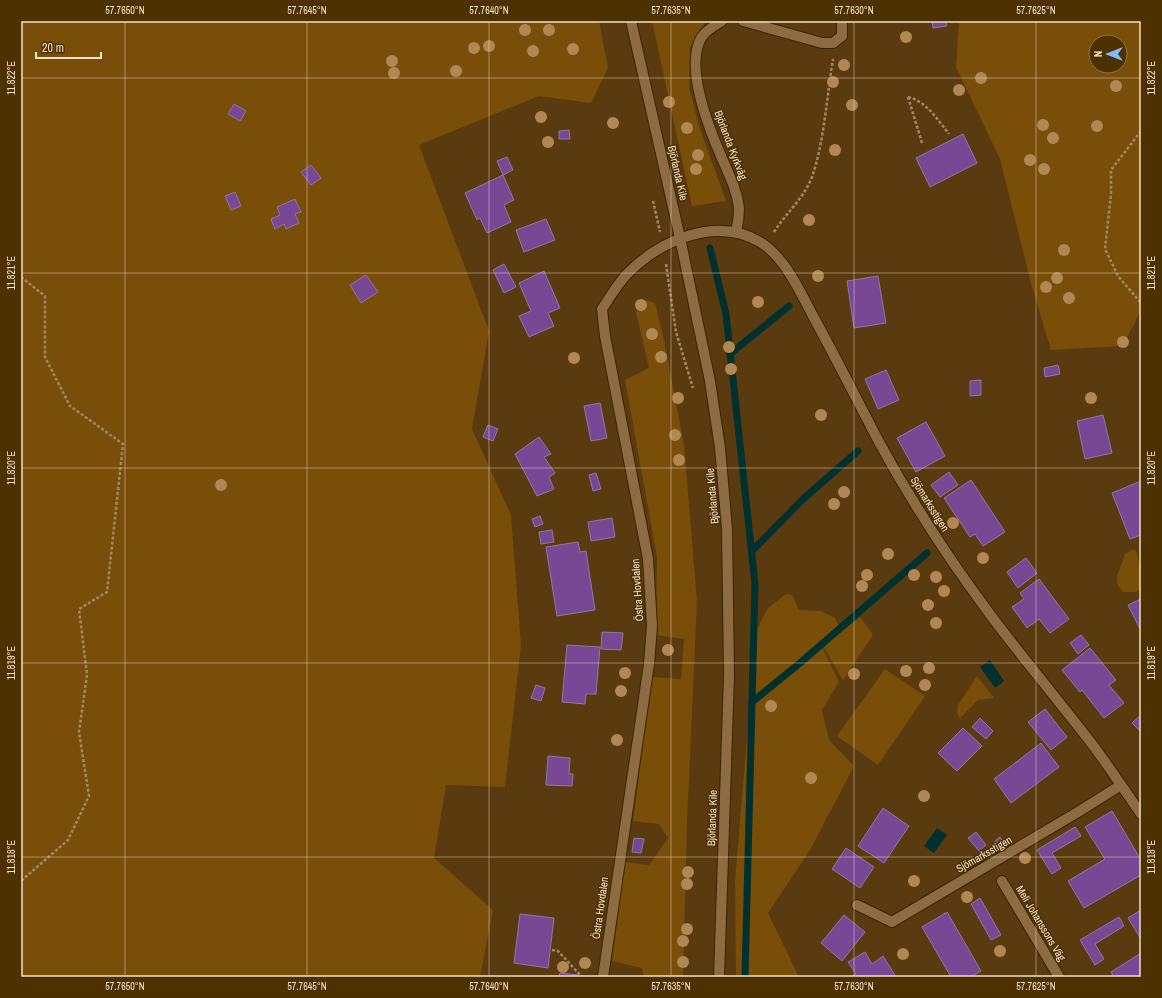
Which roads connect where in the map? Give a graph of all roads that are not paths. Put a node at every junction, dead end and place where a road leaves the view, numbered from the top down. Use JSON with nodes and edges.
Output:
{"nodes":[{"id":1,"x":631,"y":21,"type":"edge"},
{"id":2,"x":722,"y":21,"type":"edge"},
{"id":3,"x":743,"y":21,"type":"edge"},
{"id":4,"x":842,"y":21,"type":"edge"},
{"id":5,"x":736,"y":232,"type":"junction"},
{"id":6,"x":680,"y":238,"type":"junction"},
{"id":7,"x":1121,"y":784,"type":"junction"},
{"id":8,"x":1141,"y":814,"type":"edge"},
{"id":9,"x":1002,"y":881,"type":"dead end"},
{"id":10,"x":857,"y":905,"type":"dead end"},
{"id":11,"x":603,"y":977,"type":"edge"},
{"id":12,"x":720,"y":977,"type":"edge"},
{"id":13,"x":1059,"y":977,"type":"edge"}],
"edges":[{"from":1,"to":6,"type":"street","name":"Björlanda Kile"},
{"from":2,"to":5,"type":"street","name":"Björlanda Kyrkväg"},
{"from":3,"to":4,"type":"street"},
{"from":5,"to":6,"type":"street"},
{"from":5,"to":7,"type":"street","name":"Sjömarksstigen"},
{"from":6,"to":11,"type":"street","name":"Östra Hovdalen"},
{"from":6,"to":12,"type":"street","name":"Björlanda Kile"},
{"from":7,"to":8,"type":"street","name":"Sjömarksstigen"},
{"from":7,"to":10,"type":"street","name":"Sjömarksstigen"},
{"from":9,"to":13,"type":"street","name":"Meli Johanssons Väg"}]}
